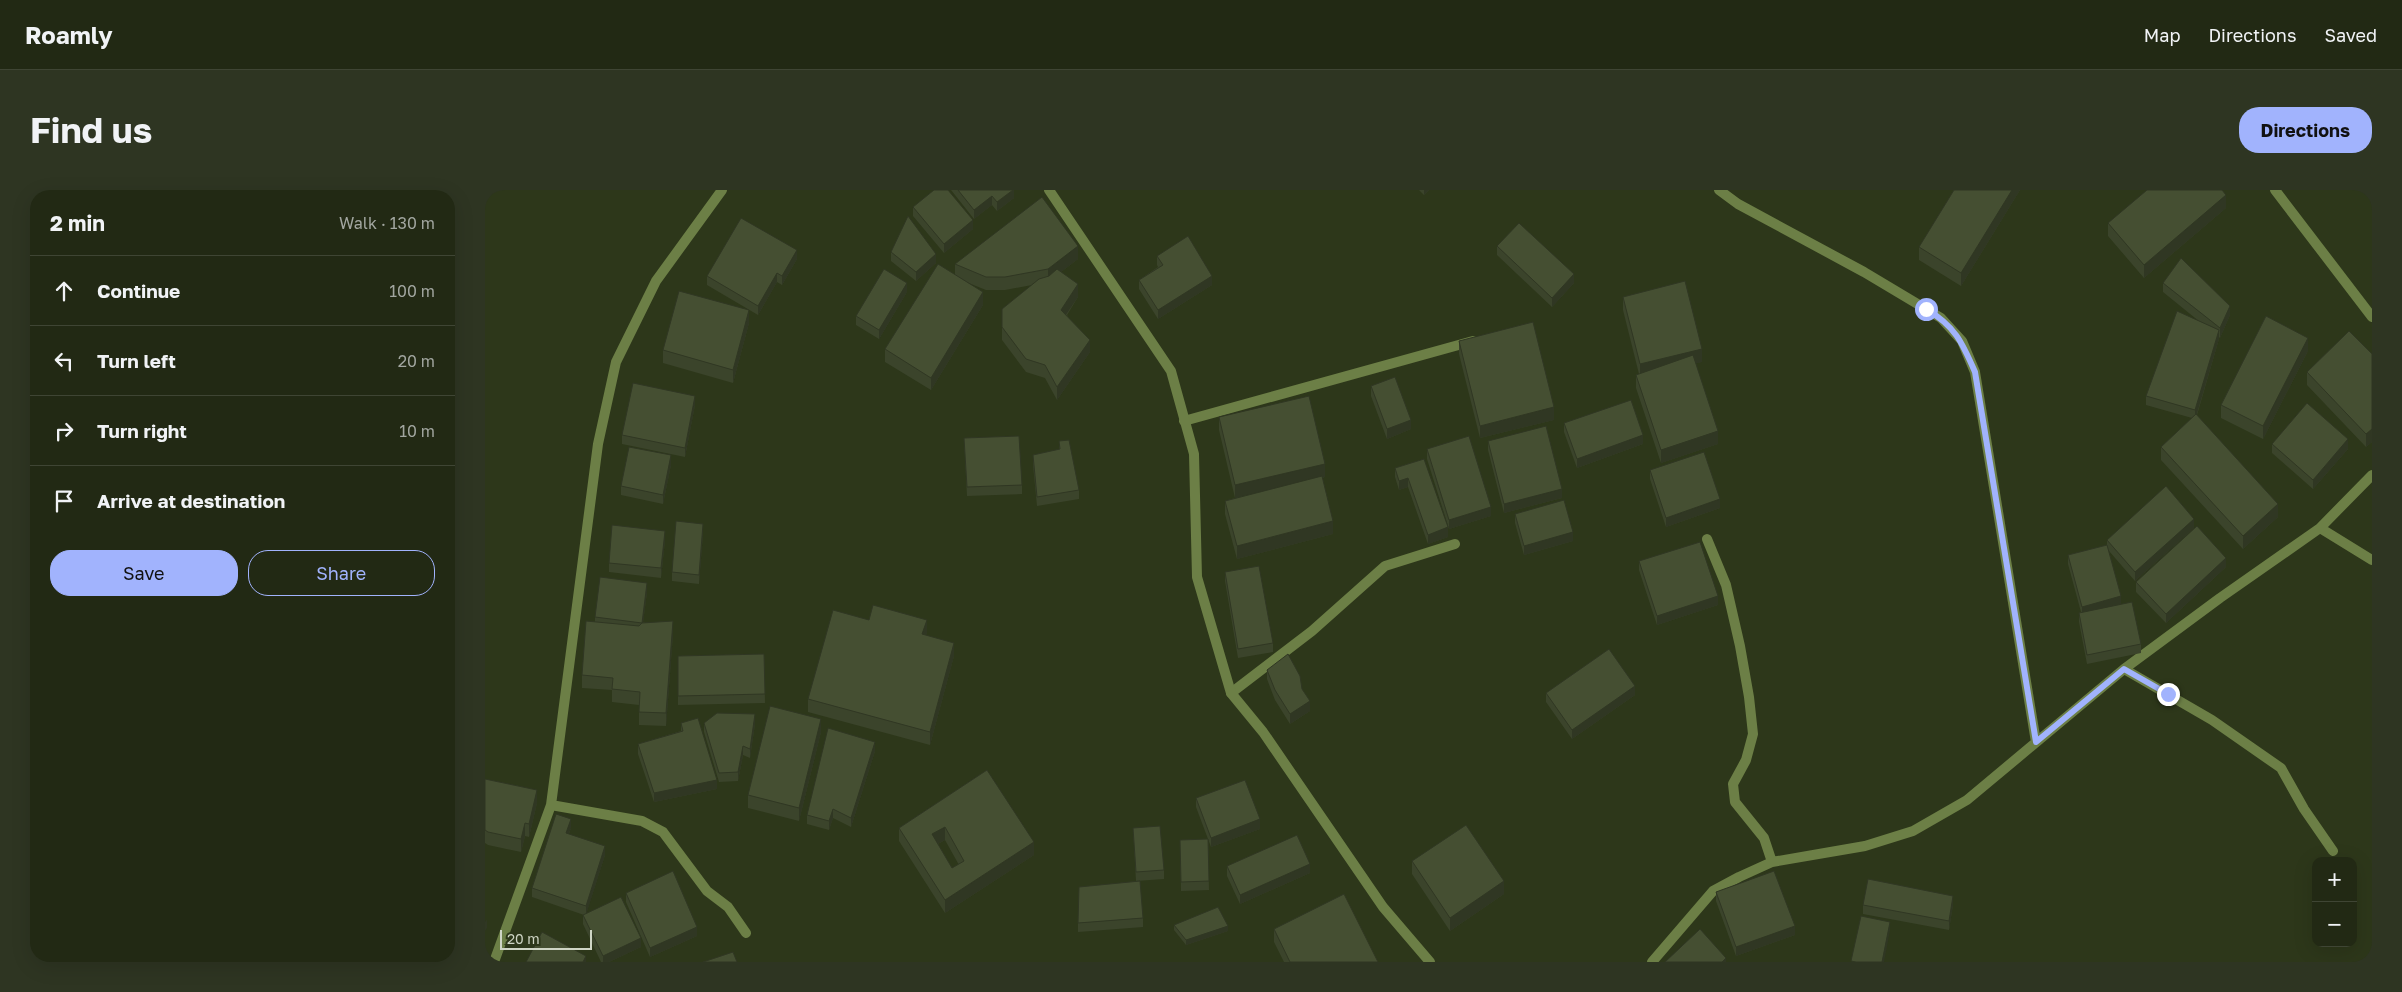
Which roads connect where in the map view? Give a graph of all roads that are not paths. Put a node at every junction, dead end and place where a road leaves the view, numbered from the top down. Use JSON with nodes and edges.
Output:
{"nodes":[{"id":1,"x":722,"y":190,"type":"edge"},
{"id":2,"x":1049,"y":190,"type":"edge"},
{"id":3,"x":1719,"y":190,"type":"edge"},
{"id":4,"x":2275,"y":190,"type":"edge"},
{"id":5,"x":2372,"y":317,"type":"edge"},
{"id":6,"x":1481,"y":339,"type":"edge"},
{"id":7,"x":1184,"y":420,"type":"junction"},
{"id":8,"x":2372,"y":475,"type":"edge"},
{"id":9,"x":2320,"y":528,"type":"junction"},
{"id":10,"x":1707,"y":539,"type":"dead end"},
{"id":11,"x":1455,"y":544,"type":"dead end"},
{"id":12,"x":2372,"y":560,"type":"edge"},
{"id":13,"x":2124,"y":669,"type":"junction"},
{"id":14,"x":1231,"y":693,"type":"junction"},
{"id":15,"x":2036,"y":742,"type":"junction"},
{"id":16,"x":551,"y":804,"type":"junction"},
{"id":17,"x":2333,"y":851,"type":"dead end"},
{"id":18,"x":1772,"y":862,"type":"junction"},
{"id":19,"x":746,"y":933,"type":"dead end"},
{"id":20,"x":494,"y":962,"type":"edge"},
{"id":21,"x":1430,"y":962,"type":"edge"},
{"id":22,"x":1652,"y":962,"type":"edge"}],
"edges":[{"from":1,"to":16,"type":"street"},
{"from":2,"to":7,"type":"street"},
{"from":3,"to":15,"type":"street"},
{"from":4,"to":5,"type":"street"},
{"from":6,"to":7,"type":"street"},
{"from":7,"to":14,"type":"street"},
{"from":8,"to":9,"type":"street"},
{"from":9,"to":12,"type":"street"},
{"from":9,"to":13,"type":"street"},
{"from":10,"to":18,"type":"street"},
{"from":11,"to":14,"type":"street"},
{"from":13,"to":15,"type":"street"},
{"from":13,"to":17,"type":"street"},
{"from":14,"to":21,"type":"street"},
{"from":15,"to":18,"type":"street"},
{"from":16,"to":19,"type":"street"},
{"from":16,"to":20,"type":"street"},
{"from":18,"to":22,"type":"street"}]}
